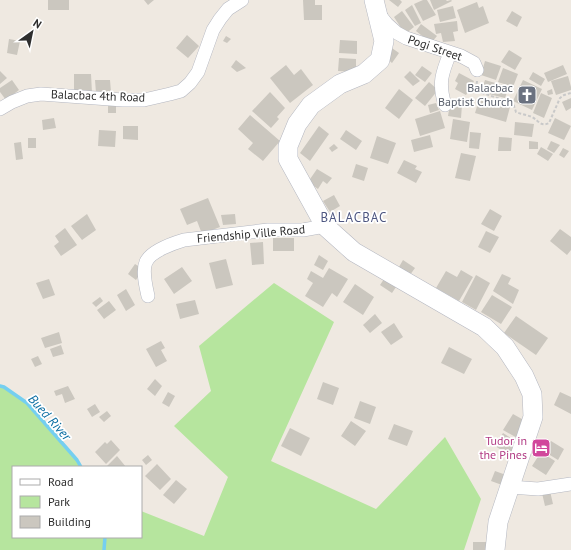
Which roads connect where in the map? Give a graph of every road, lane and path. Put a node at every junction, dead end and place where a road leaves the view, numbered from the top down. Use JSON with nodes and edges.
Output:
{"nodes":[{"id":1,"x":242,"y":0,"type":"edge"},
{"id":2,"x":375,"y":5,"type":"edge"},
{"id":3,"x":450,"y":53,"type":"junction"},
{"id":4,"x":476,"y":70,"type":"joint"},
{"id":5,"x":571,"y":93,"type":"edge"},
{"id":6,"x":445,"y":105,"type":"dead end"},
{"id":7,"x":0,"y":108,"type":"edge"},
{"id":8,"x":325,"y":226,"type":"junction"},
{"id":9,"x":148,"y":296,"type":"dead end"},
{"id":10,"x":571,"y":484,"type":"edge"},
{"id":11,"x":510,"y":488,"type":"junction"},
{"id":12,"x":495,"y":550,"type":"edge"}],
"edges":[{"from":1,"to":7,"type":"street","name":"Balacbac 4th Road"},
{"from":2,"to":3,"type":"street","name":"Pogi Street"},
{"from":2,"to":8,"type":"main road"},
{"from":3,"to":4,"type":"street","name":"Pogi Street"},
{"from":3,"to":6,"type":"street"},
{"from":4,"to":5,"type":"path"},
{"from":8,"to":9,"type":"street","name":"Friendship Ville Road"},
{"from":8,"to":11,"type":"main road"},
{"from":10,"to":11,"type":"street"},
{"from":11,"to":12,"type":"main road"}]}
